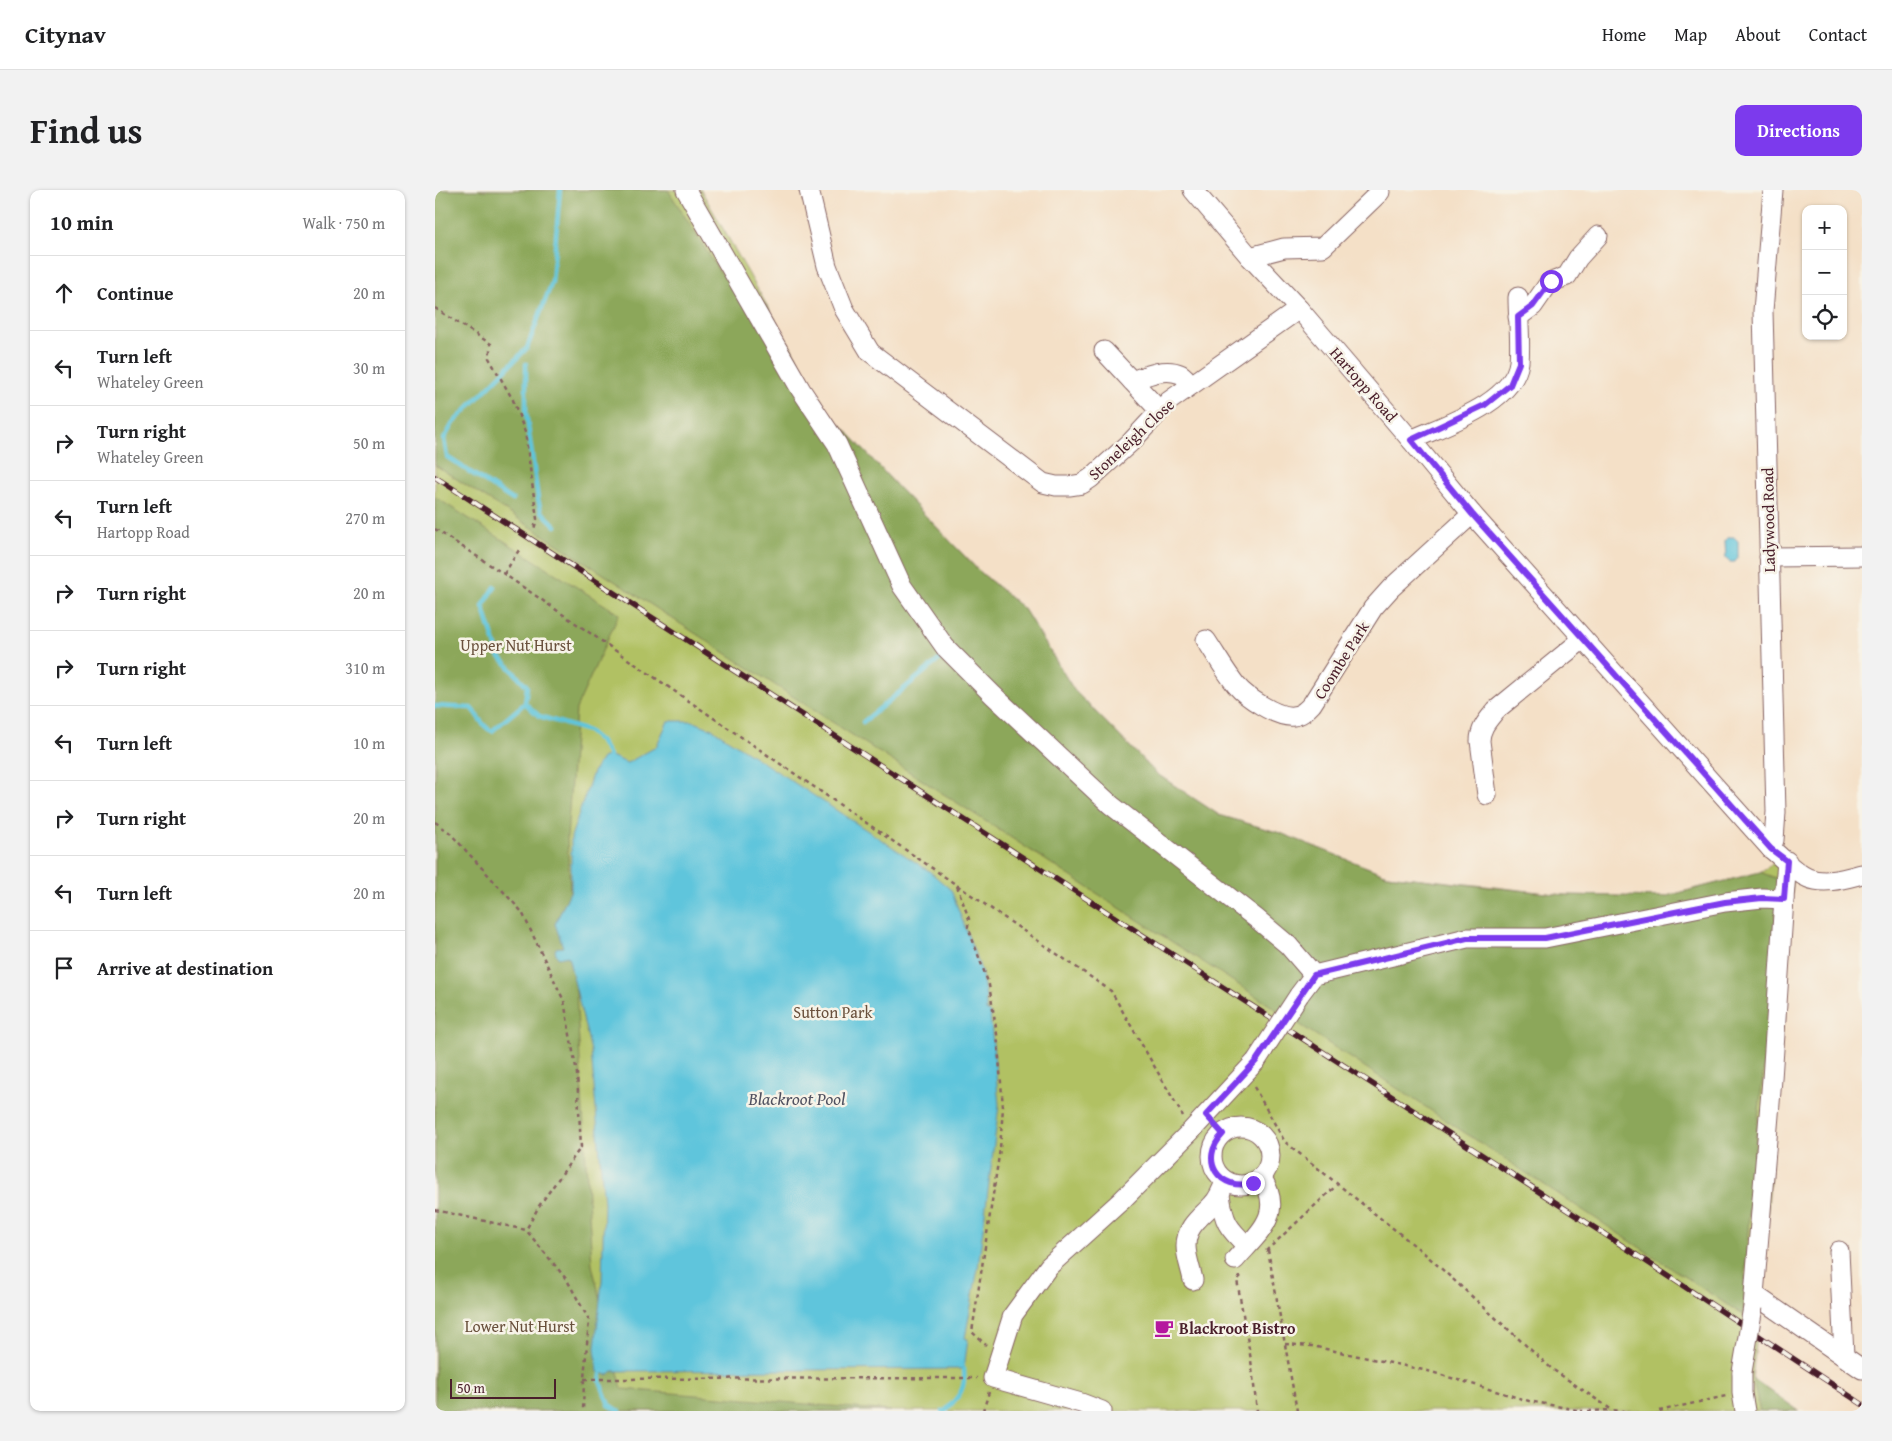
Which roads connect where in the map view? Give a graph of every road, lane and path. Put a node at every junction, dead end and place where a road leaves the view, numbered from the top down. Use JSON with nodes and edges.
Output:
{"nodes":[{"id":1,"x":686,"y":190,"type":"edge"},
{"id":2,"x":809,"y":190,"type":"edge"},
{"id":3,"x":1193,"y":190,"type":"edge"},
{"id":4,"x":1773,"y":190,"type":"edge"},
{"id":5,"x":1380,"y":192,"type":"dead end"},
{"id":6,"x":1598,"y":236,"type":"dead end"},
{"id":7,"x":1250,"y":257,"type":"junction"},
{"id":8,"x":1518,"y":297,"type":"dead end"},
{"id":9,"x":435,"y":308,"type":"edge"},
{"id":10,"x":1299,"y":309,"type":"junction"},
{"id":11,"x":1518,"y":317,"type":"junction"},
{"id":12,"x":1104,"y":351,"type":"dead end"},
{"id":13,"x":1132,"y":381,"type":"junction"},
{"id":14,"x":1191,"y":385,"type":"junction"},
{"id":15,"x":1159,"y":410,"type":"junction"},
{"id":16,"x":1411,"y":440,"type":"junction"},
{"id":17,"x":1472,"y":514,"type":"junction"},
{"id":18,"x":435,"y":529,"type":"edge"},
{"id":19,"x":534,"y":529,"type":"dead end"},
{"id":20,"x":519,"y":550,"type":"dead end"},
{"id":21,"x":1862,"y":556,"type":"edge"},
{"id":22,"x":1769,"y":557,"type":"junction"},
{"id":23,"x":504,"y":574,"type":"junction"},
{"id":24,"x":1583,"y":639,"type":"junction"},
{"id":25,"x":1206,"y":640,"type":"dead end"},
{"id":26,"x":1487,"y":795,"type":"dead end"},
{"id":27,"x":435,"y":822,"type":"edge"},
{"id":28,"x":1771,"y":849,"type":"junction"},
{"id":29,"x":1787,"y":861,"type":"junction"},
{"id":30,"x":1862,"y":874,"type":"edge"},
{"id":31,"x":957,"y":885,"type":"junction"},
{"id":32,"x":1784,"y":899,"type":"junction"},
{"id":33,"x":1314,"y":975,"type":"junction"},
{"id":34,"x":1251,"y":1066,"type":"junction"},
{"id":35,"x":1206,"y":1115,"type":"junction"},
{"id":36,"x":1191,"y":1131,"type":"junction"},
{"id":37,"x":1223,"y":1134,"type":"junction"},
{"id":38,"x":1261,"y":1177,"type":"junction"},
{"id":39,"x":1337,"y":1184,"type":"junction"},
{"id":40,"x":1223,"y":1188,"type":"junction"},
{"id":41,"x":435,"y":1210,"type":"edge"},
{"id":42,"x":526,"y":1230,"type":"junction"},
{"id":43,"x":1247,"y":1246,"type":"junction"},
{"id":44,"x":1839,"y":1251,"type":"dead end"},
{"id":45,"x":1235,"y":1260,"type":"dead end"},
{"id":46,"x":1193,"y":1280,"type":"dead end"},
{"id":47,"x":1237,"y":1280,"type":"dead end"},
{"id":48,"x":1759,"y":1302,"type":"junction"},
{"id":49,"x":1285,"y":1344,"type":"junction"},
{"id":50,"x":1845,"y":1356,"type":"junction"},
{"id":51,"x":999,"y":1358,"type":"junction"},
{"id":52,"x":1862,"y":1369,"type":"edge"},
{"id":53,"x":972,"y":1378,"type":"dead end"},
{"id":54,"x":584,"y":1379,"type":"junction"},
{"id":55,"x":1743,"y":1402,"type":"edge"},
{"id":56,"x":1612,"y":1410,"type":"edge"},
{"id":57,"x":583,"y":1411,"type":"edge"},
{"id":58,"x":1102,"y":1411,"type":"edge"},
{"id":59,"x":1257,"y":1411,"type":"edge"},
{"id":60,"x":1297,"y":1411,"type":"edge"},
{"id":61,"x":1583,"y":1411,"type":"edge"},
{"id":62,"x":1588,"y":1411,"type":"edge"},
{"id":63,"x":1624,"y":1411,"type":"edge"},
{"id":64,"x":1659,"y":1411,"type":"edge"}],
"edges":[{"from":1,"to":33,"type":"street"},
{"from":2,"to":15,"type":"street","name":"Stoneleigh Close"},
{"from":3,"to":7,"type":"street","name":"Hartopp Road"},
{"from":4,"to":22,"type":"street","name":"Ladywood Road"},
{"from":5,"to":7,"type":"street"},
{"from":6,"to":11,"type":"street"},
{"from":7,"to":10,"type":"street","name":"Hartopp Road"},
{"from":8,"to":11,"type":"street"},
{"from":9,"to":19,"type":"path"},
{"from":10,"to":14,"type":"street","name":"Stoneleigh Close"},
{"from":10,"to":16,"type":"street","name":"Hartopp Road"},
{"from":11,"to":16,"type":"street"},
{"from":12,"to":13,"type":"street"},
{"from":13,"to":14,"type":"street"},
{"from":13,"to":15,"type":"street"},
{"from":14,"to":15,"type":"street","name":"Stoneleigh Close"},
{"from":16,"to":17,"type":"street","name":"Hartopp Road"},
{"from":17,"to":24,"type":"street","name":"Hartopp Road"},
{"from":17,"to":25,"type":"street","name":"Coombe Park"},
{"from":18,"to":23,"type":"path"},
{"from":20,"to":23,"type":"path"},
{"from":21,"to":22,"type":"street"},
{"from":22,"to":28,"type":"street","name":"Ladywood Road"},
{"from":23,"to":31,"type":"path"},
{"from":24,"to":26,"type":"street"},
{"from":24,"to":28,"type":"street","name":"Hartopp Road"},
{"from":27,"to":42,"type":"path"},
{"from":28,"to":29,"type":"street","name":"Hartopp Road"},
{"from":29,"to":30,"type":"street","name":"Hartopp Road"},
{"from":29,"to":32,"type":"street"},
{"from":31,"to":36,"type":"path"},
{"from":31,"to":51,"type":"path"},
{"from":32,"to":33,"type":"street"},
{"from":32,"to":48,"type":"street"},
{"from":33,"to":34,"type":"street","bridge":true},
{"from":34,"to":35,"type":"street"},
{"from":34,"to":39,"type":"path"},
{"from":35,"to":36,"type":"street"},
{"from":35,"to":37,"type":"street"},
{"from":36,"to":51,"type":"street"},
{"from":37,"to":38,"type":"street"},
{"from":37,"to":40,"type":"street"},
{"from":38,"to":40,"type":"street"},
{"from":38,"to":43,"type":"street"},
{"from":39,"to":49,"type":"path"},
{"from":39,"to":56,"type":"path"},
{"from":40,"to":43,"type":"street"},
{"from":40,"to":46,"type":"street"},
{"from":41,"to":42,"type":"path"},
{"from":42,"to":54,"type":"path"},
{"from":43,"to":45,"type":"street"},
{"from":44,"to":50,"type":"street"},
{"from":47,"to":59,"type":"path"},
{"from":48,"to":50,"type":"street"},
{"from":48,"to":55,"type":"street","bridge":true},
{"from":49,"to":60,"type":"path"},
{"from":49,"to":61,"type":"path"},
{"from":50,"to":52,"type":"street"},
{"from":51,"to":58,"type":"street"},
{"from":53,"to":54,"type":"path"},
{"from":54,"to":57,"type":"path"},
{"from":55,"to":64,"type":"path"},
{"from":56,"to":62,"type":"path"},
{"from":56,"to":63,"type":"path"}]}
